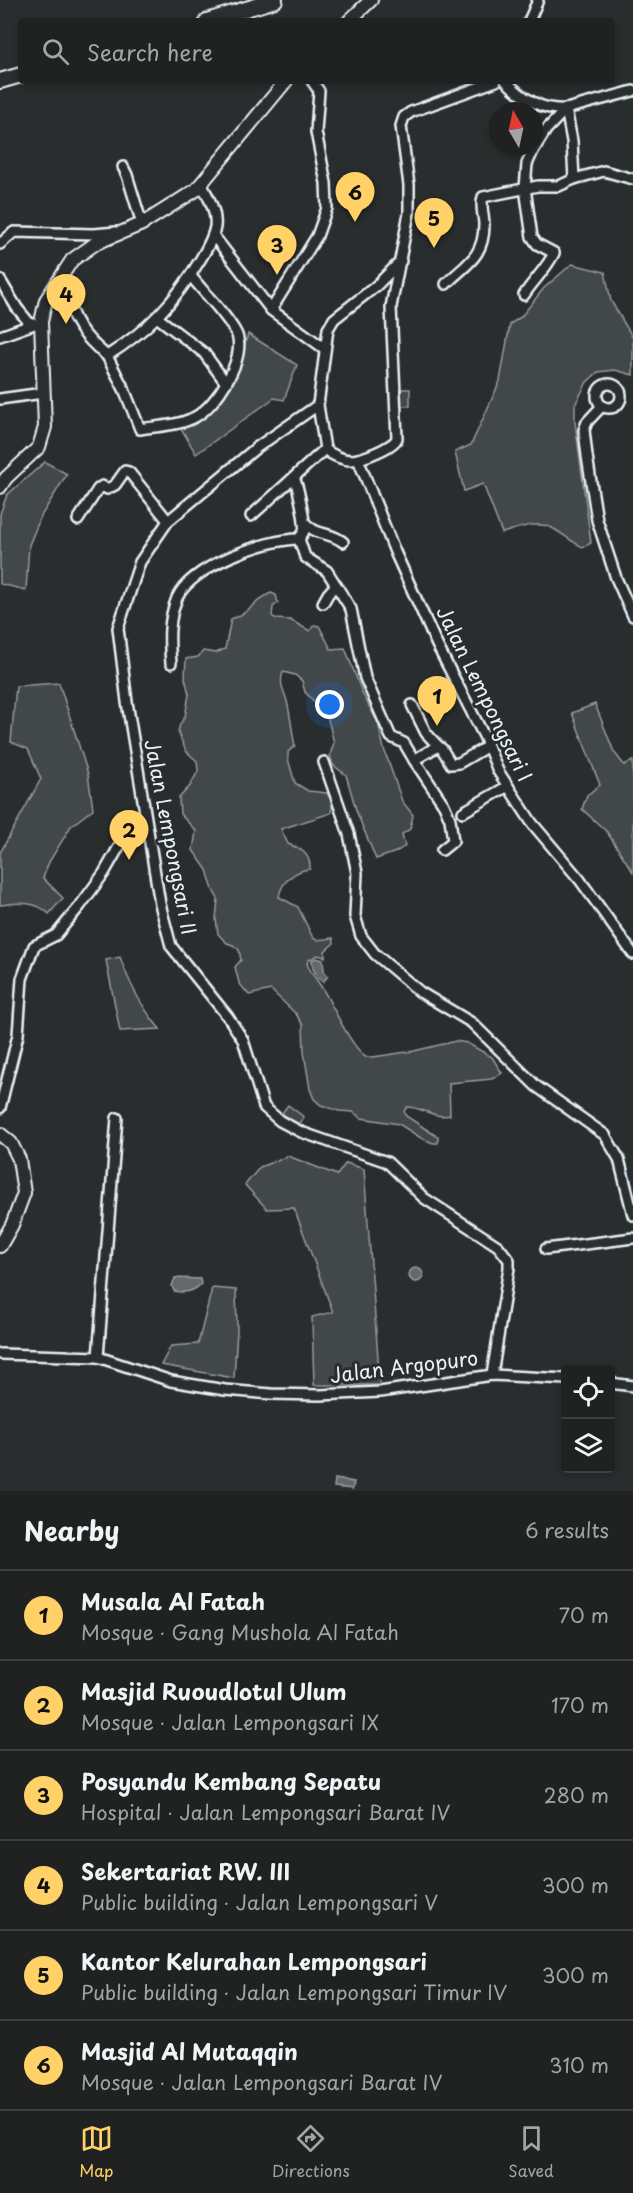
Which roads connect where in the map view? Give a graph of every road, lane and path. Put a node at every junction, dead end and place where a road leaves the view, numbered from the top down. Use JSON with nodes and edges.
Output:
{"nodes":[{"id":1,"x":275,"y":0,"type":"edge"},
{"id":2,"x":371,"y":0,"type":"edge"},
{"id":3,"x":538,"y":0,"type":"edge"},
{"id":4,"x":360,"y":5,"type":"edge"},
{"id":5,"x":235,"y":6,"type":"edge"},
{"id":6,"x":213,"y":18,"type":"edge"},
{"id":7,"x":351,"y":18,"type":"edge"},
{"id":8,"x":530,"y":18,"type":"edge"},
{"id":9,"x":18,"y":76,"type":"edge"},
{"id":10,"x":0,"y":81,"type":"edge"},
{"id":11,"x":284,"y":84,"type":"edge"},
{"id":12,"x":314,"y":84,"type":"edge"},
{"id":13,"x":488,"y":84,"type":"edge"},
{"id":14,"x":510,"y":84,"type":"edge"},
{"id":15,"x":633,"y":91,"type":"edge"},
{"id":16,"x":566,"y":109,"type":"junction"},
{"id":17,"x":123,"y":167,"type":"dead end"},
{"id":18,"x":574,"y":179,"type":"junction"},
{"id":19,"x":633,"y":179,"type":"edge"},
{"id":20,"x":201,"y":183,"type":"junction"},
{"id":21,"x":525,"y":188,"type":"junction"},
{"id":22,"x":136,"y":227,"type":"junction"},
{"id":23,"x":213,"y":235,"type":"junction"},
{"id":24,"x":0,"y":244,"type":"edge"},
{"id":25,"x":401,"y":261,"type":"junction"},
{"id":26,"x":190,"y":276,"type":"junction"},
{"id":27,"x":0,"y":280,"type":"edge"},
{"id":28,"x":59,"y":280,"type":"junction"},
{"id":29,"x":446,"y":284,"type":"dead end"},
{"id":30,"x":524,"y":295,"type":"dead end"},
{"id":31,"x":271,"y":310,"type":"junction"},
{"id":32,"x":158,"y":318,"type":"junction"},
{"id":33,"x":36,"y":323,"type":"junction"},
{"id":34,"x":0,"y":336,"type":"edge"},
{"id":35,"x":325,"y":350,"type":"junction"},
{"id":36,"x":107,"y":356,"type":"junction"},
{"id":37,"x":226,"y":383,"type":"junction"},
{"id":38,"x":43,"y":393,"type":"junction"},
{"id":39,"x":0,"y":399,"type":"edge"},
{"id":40,"x":318,"y":405,"type":"junction"},
{"id":41,"x":602,"y":406,"type":"dead end"},
{"id":42,"x":326,"y":449,"type":"junction"},
{"id":43,"x":358,"y":459,"type":"junction"},
{"id":44,"x":294,"y":478,"type":"junction"},
{"id":45,"x":0,"y":487,"type":"edge"},
{"id":46,"x":251,"y":516,"type":"dead end"},
{"id":47,"x":78,"y":520,"type":"dead end"},
{"id":48,"x":168,"y":521,"type":"junction"},
{"id":49,"x":304,"y":522,"type":"junction"},
{"id":50,"x":299,"y":539,"type":"junction"},
{"id":51,"x":343,"y":542,"type":"dead end"},
{"id":52,"x":336,"y":585,"type":"junction"},
{"id":53,"x":323,"y":603,"type":"dead end"},
{"id":54,"x":633,"y":616,"type":"edge"},
{"id":55,"x":171,"y":663,"type":"dead end"},
{"id":56,"x":412,"y":705,"type":"dead end"},
{"id":57,"x":488,"y":746,"type":"junction"},
{"id":58,"x":433,"y":749,"type":"junction"},
{"id":59,"x":414,"y":759,"type":"junction"},
{"id":60,"x":324,"y":762,"type":"dead end"},
{"id":61,"x":508,"y":786,"type":"junction"},
{"id":62,"x":463,"y":812,"type":"dead end"},
{"id":63,"x":148,"y":832,"type":"junction"},
{"id":64,"x":442,"y":850,"type":"dead end"},
{"id":65,"x":633,"y":954,"type":"edge"},
{"id":66,"x":0,"y":1108,"type":"edge"},
{"id":67,"x":117,"y":1118,"type":"dead end"},
{"id":68,"x":0,"y":1134,"type":"edge"},
{"id":69,"x":633,"y":1215,"type":"edge"},
{"id":70,"x":633,"y":1238,"type":"edge"},
{"id":71,"x":0,"y":1246,"type":"edge"},
{"id":72,"x":546,"y":1249,"type":"dead end"},
{"id":73,"x":0,"y":1354,"type":"edge"},
{"id":74,"x":98,"y":1357,"type":"junction"},
{"id":75,"x":492,"y":1375,"type":"junction"},
{"id":76,"x":561,"y":1379,"type":"edge"},
{"id":77,"x":615,"y":1384,"type":"edge"},
{"id":78,"x":633,"y":1386,"type":"edge"}],
"edges":[{"from":1,"to":5,"type":"main road"},
{"from":2,"to":4,"type":"street"},
{"from":3,"to":8,"type":"street"},
{"from":4,"to":7,"type":"street"},
{"from":5,"to":6,"type":"main road"},
{"from":9,"to":10,"type":"main road"},
{"from":11,"to":20,"type":"street"},
{"from":12,"to":31,"type":"street"},
{"from":13,"to":25,"type":"street"},
{"from":14,"to":16,"type":"street"},
{"from":15,"to":16,"type":"street"},
{"from":16,"to":18,"type":"street"},
{"from":16,"to":21,"type":"street"},
{"from":17,"to":22,"type":"street"},
{"from":18,"to":19,"type":"street"},
{"from":18,"to":21,"type":"street"},
{"from":20,"to":22,"type":"street"},
{"from":20,"to":23,"type":"street"},
{"from":21,"to":29,"type":"street"},
{"from":21,"to":30,"type":"street"},
{"from":22,"to":24,"type":"street"},
{"from":22,"to":28,"type":"street"},
{"from":23,"to":26,"type":"street"},
{"from":23,"to":31,"type":"street"},
{"from":25,"to":35,"type":"street"},
{"from":25,"to":43,"type":"street"},
{"from":26,"to":32,"type":"street"},
{"from":26,"to":37,"type":"street"},
{"from":27,"to":33,"type":"street"},
{"from":28,"to":33,"type":"street"},
{"from":28,"to":36,"type":"street"},
{"from":31,"to":35,"type":"street"},
{"from":32,"to":36,"type":"street"},
{"from":32,"to":37,"type":"street"},
{"from":33,"to":34,"type":"street"},
{"from":33,"to":38,"type":"street"},
{"from":35,"to":40,"type":"street"},
{"from":36,"to":37,"type":"street"},
{"from":38,"to":39,"type":"street"},
{"from":38,"to":45,"type":"street"},
{"from":40,"to":42,"type":"street"},
{"from":40,"to":48,"type":"street","name":"Jalan Lempongsari II"},
{"from":41,"to":54,"type":"street"},
{"from":42,"to":43,"type":"street"},
{"from":42,"to":44,"type":"street"},
{"from":43,"to":57,"type":"street","name":"Jalan Lempongsari I"},
{"from":44,"to":46,"type":"street"},
{"from":44,"to":49,"type":"street"},
{"from":47,"to":48,"type":"street"},
{"from":48,"to":63,"type":"street","name":"Jalan Lempongsari II"},
{"from":49,"to":50,"type":"street"},
{"from":49,"to":51,"type":"street"},
{"from":50,"to":52,"type":"street"},
{"from":50,"to":55,"type":"street"},
{"from":52,"to":53,"type":"street"},
{"from":52,"to":59,"type":"street"},
{"from":56,"to":58,"type":"street"},
{"from":57,"to":58,"type":"street"},
{"from":57,"to":61,"type":"street","name":"Jalan Lempongsari I"},
{"from":58,"to":59,"type":"street"},
{"from":59,"to":64,"type":"street"},
{"from":60,"to":69,"type":"street"},
{"from":61,"to":62,"type":"street"},
{"from":61,"to":65,"type":"street","name":"Jalan Lempongsari I"},
{"from":63,"to":66,"type":"street"},
{"from":63,"to":75,"type":"street","name":"Jalan Lempongsari II"},
{"from":67,"to":74,"type":"street"},
{"from":68,"to":71,"type":"street"},
{"from":70,"to":72,"type":"street"},
{"from":73,"to":74,"type":"street","name":"Jalan Argopuro"},
{"from":74,"to":75,"type":"street","name":"Jalan Argopuro"},
{"from":75,"to":76,"type":"street","name":"Jalan Argopuro"},
{"from":77,"to":78,"type":"street"}]}
